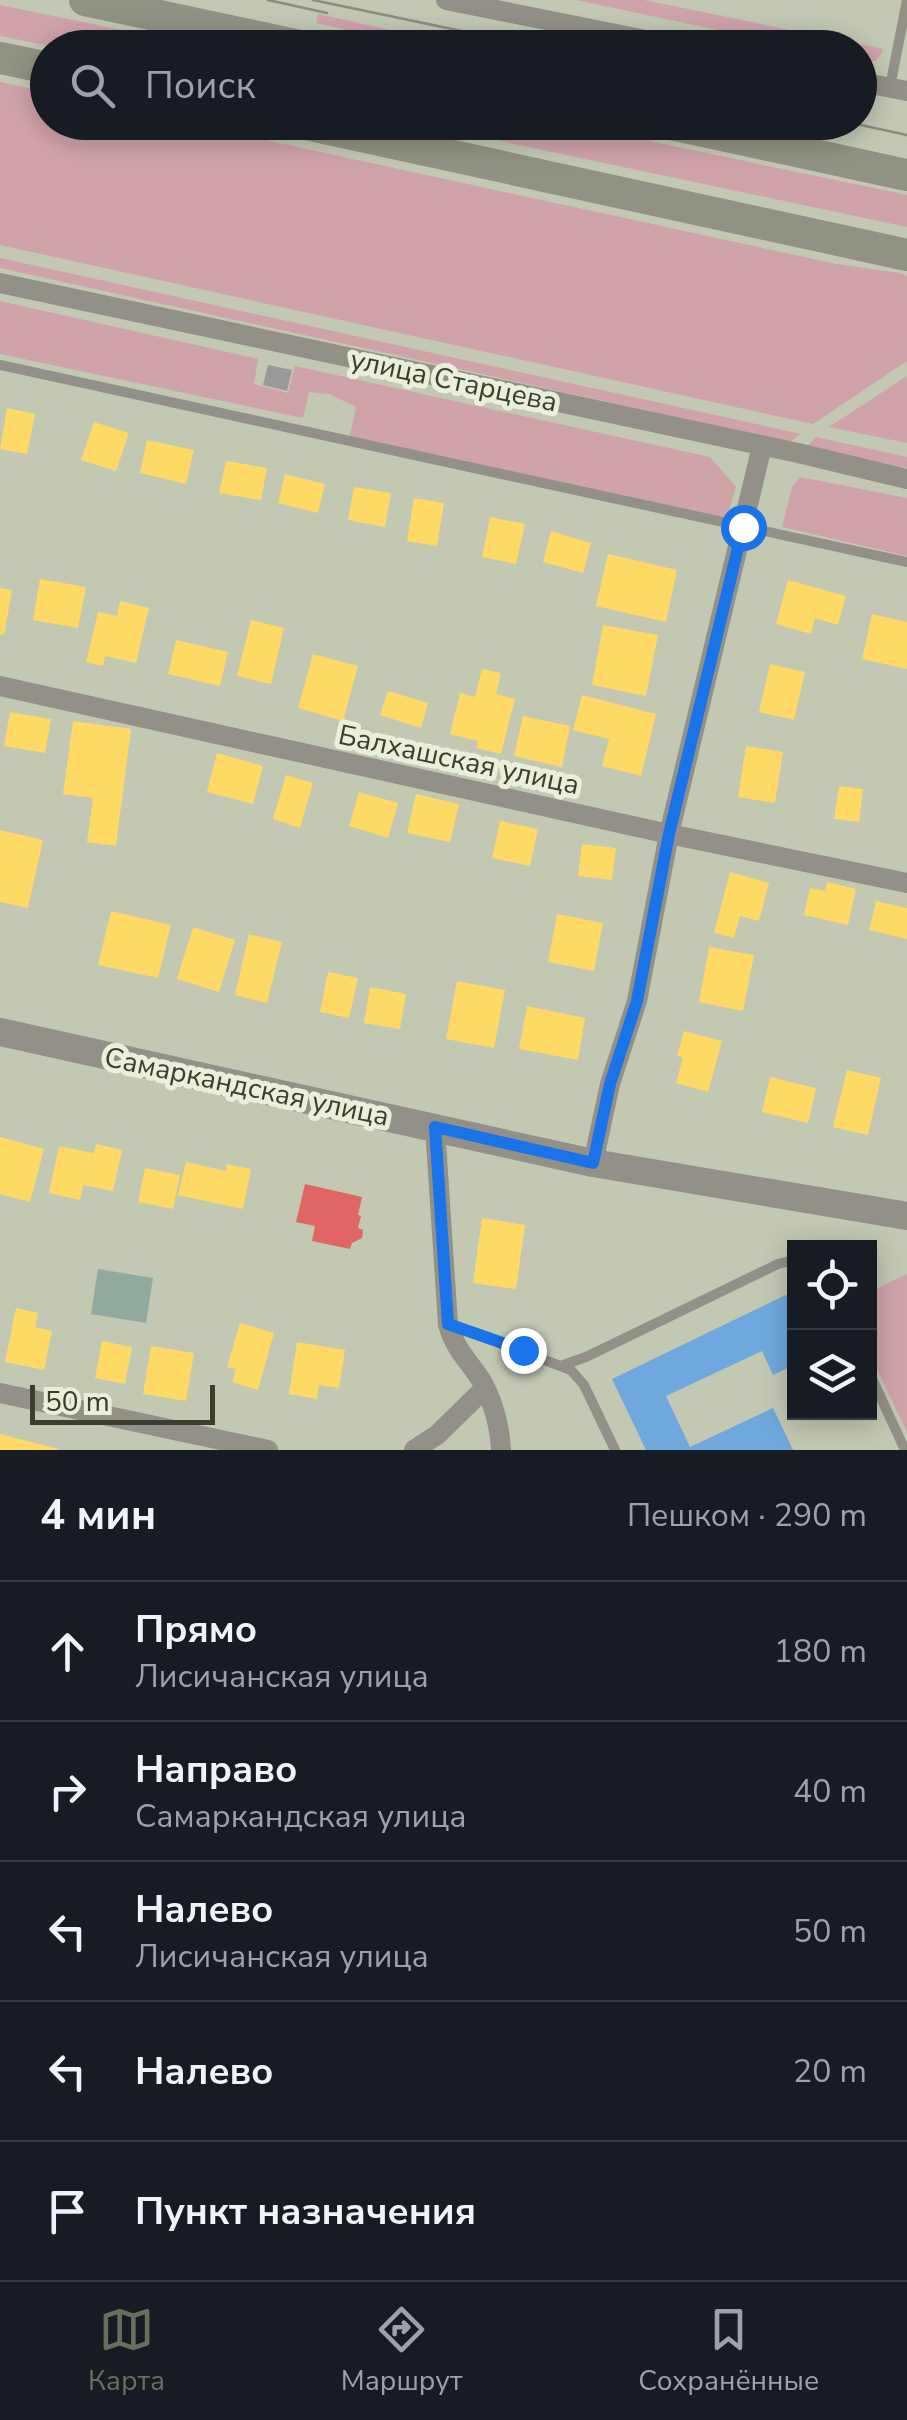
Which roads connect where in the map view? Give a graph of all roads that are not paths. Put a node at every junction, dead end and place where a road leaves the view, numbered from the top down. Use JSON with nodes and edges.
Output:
{"nodes":[{"id":1,"x":85,"y":0,"type":"edge"},
{"id":2,"x":446,"y":0,"type":"edge"},
{"id":3,"x":907,"y":0,"type":"edge"},
{"id":4,"x":225,"y":30,"type":"edge"},
{"id":5,"x":596,"y":30,"type":"edge"},
{"id":6,"x":0,"y":58,"type":"edge"},
{"id":7,"x":30,"y":64,"type":"edge"},
{"id":8,"x":898,"y":90,"type":"edge"},
{"id":9,"x":380,"y":140,"type":"edge"},
{"id":10,"x":745,"y":140,"type":"edge"},
{"id":11,"x":907,"y":175,"type":"edge"},
{"id":12,"x":907,"y":255,"type":"edge"},
{"id":13,"x":0,"y":283,"type":"edge"},
{"id":14,"x":0,"y":366,"type":"edge"},
{"id":15,"x":762,"y":446,"type":"junction"},
{"id":16,"x":907,"y":479,"type":"edge"},
{"id":17,"x":743,"y":527,"type":"junction"},
{"id":18,"x":907,"y":562,"type":"edge"},
{"id":19,"x":0,"y":686,"type":"edge"},
{"id":20,"x":669,"y":834,"type":"junction"},
{"id":21,"x":907,"y":882,"type":"edge"},
{"id":22,"x":0,"y":1032,"type":"edge"},
{"id":23,"x":435,"y":1127,"type":"junction"},
{"id":24,"x":593,"y":1163,"type":"junction"},
{"id":25,"x":907,"y":1216,"type":"edge"},
{"id":26,"x":787,"y":1262,"type":"edge"},
{"id":27,"x":448,"y":1324,"type":"junction"},
{"id":28,"x":563,"y":1365,"type":"junction"},
{"id":29,"x":485,"y":1388,"type":"junction"},
{"id":30,"x":877,"y":1389,"type":"edge"},
{"id":31,"x":0,"y":1393,"type":"edge"},
{"id":32,"x":268,"y":1450,"type":"edge"},
{"id":33,"x":414,"y":1450,"type":"edge"},
{"id":34,"x":501,"y":1450,"type":"edge"},
{"id":35,"x":615,"y":1450,"type":"edge"},
{"id":36,"x":906,"y":1450,"type":"edge"}],
"edges":[{"from":1,"to":4,"type":"main road"},
{"from":2,"to":5,"type":"street"},
{"from":3,"to":8,"type":"lane"},
{"from":6,"to":7,"type":"main road"},
{"from":9,"to":12,"type":"main road"},
{"from":10,"to":11,"type":"main road"},
{"from":13,"to":15,"type":"street","name":"улица Старцева"},
{"from":14,"to":17,"type":"lane"},
{"from":15,"to":16,"type":"street","name":"улица Старцева"},
{"from":15,"to":17,"type":"street"},
{"from":17,"to":18,"type":"lane"},
{"from":17,"to":20,"type":"street"},
{"from":19,"to":20,"type":"street","name":"Балхашская улица"},
{"from":20,"to":21,"type":"street","name":"Балхашская улица"},
{"from":20,"to":24,"type":"street"},
{"from":22,"to":23,"type":"street","name":"Самаркандская улица"},
{"from":23,"to":24,"type":"street","name":"Самаркандская улица"},
{"from":23,"to":27,"type":"street"},
{"from":24,"to":25,"type":"street","name":"Самаркандская улица"},
{"from":26,"to":28,"type":"lane"},
{"from":27,"to":28,"type":"lane"},
{"from":27,"to":29,"type":"street"},
{"from":28,"to":35,"type":"lane"},
{"from":29,"to":33,"type":"street"},
{"from":29,"to":34,"type":"street"},
{"from":30,"to":36,"type":"lane"},
{"from":31,"to":32,"type":"street"}]}
